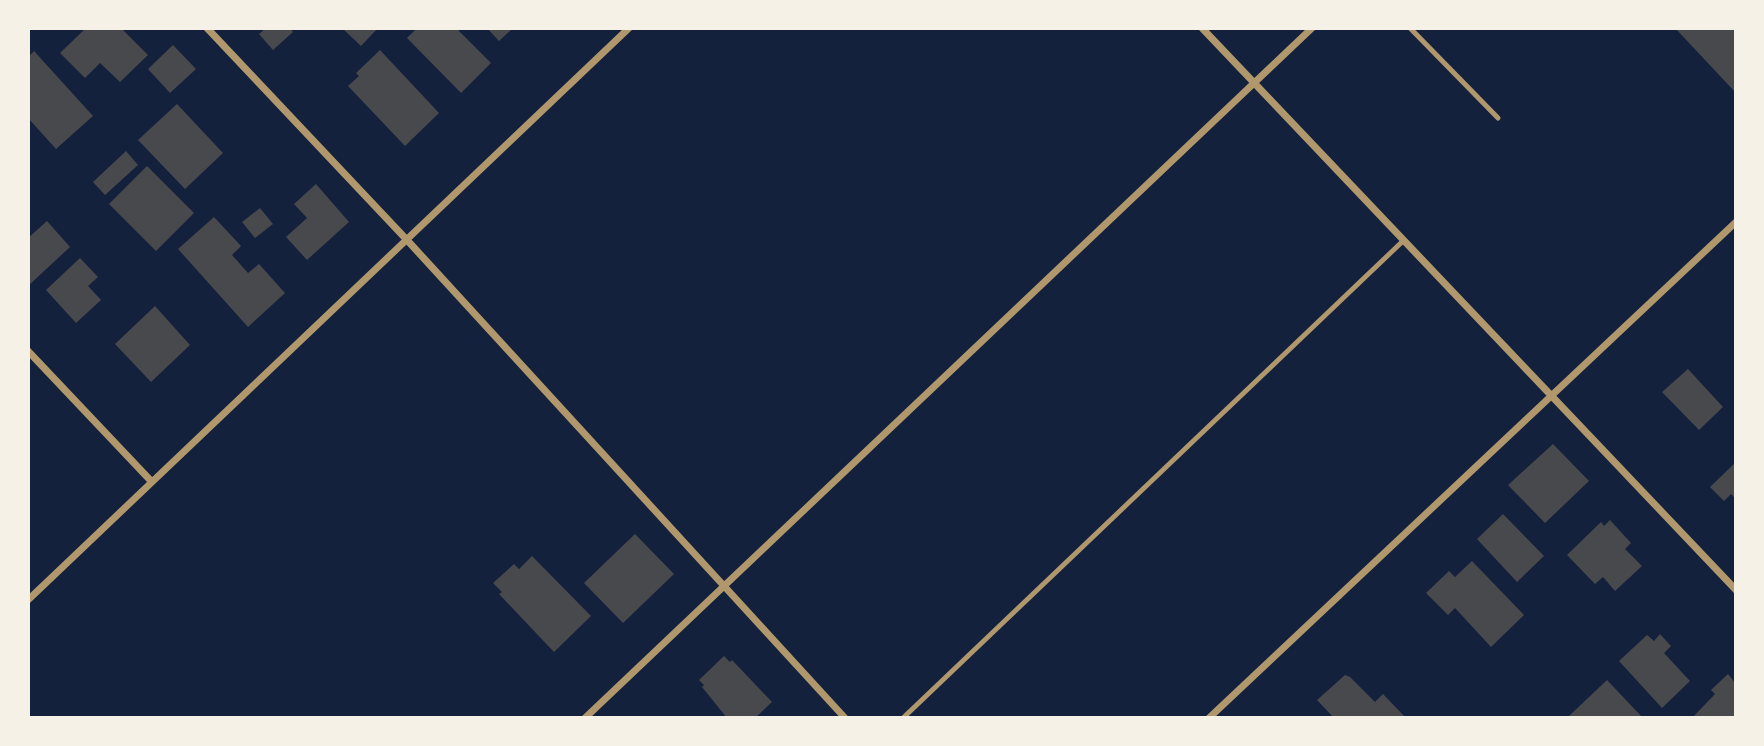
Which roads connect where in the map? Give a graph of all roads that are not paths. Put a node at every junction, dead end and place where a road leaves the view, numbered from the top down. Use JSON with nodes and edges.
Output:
{"nodes":[{"id":1,"x":207,"y":28,"type":"edge"},
{"id":2,"x":629,"y":28,"type":"edge"},
{"id":3,"x":1202,"y":28,"type":"edge"},
{"id":4,"x":1312,"y":28,"type":"edge"},
{"id":5,"x":1410,"y":28,"type":"edge"},
{"id":6,"x":1254,"y":82,"type":"junction"},
{"id":7,"x":1498,"y":118,"type":"dead end"},
{"id":8,"x":1736,"y":222,"type":"edge"},
{"id":9,"x":407,"y":240,"type":"junction"},
{"id":10,"x":1404,"y":240,"type":"junction"},
{"id":11,"x":28,"y":351,"type":"edge"},
{"id":12,"x":1553,"y":396,"type":"junction"},
{"id":13,"x":152,"y":482,"type":"junction"},
{"id":14,"x":724,"y":587,"type":"junction"},
{"id":15,"x":1736,"y":590,"type":"edge"},
{"id":16,"x":28,"y":600,"type":"edge"},
{"id":17,"x":585,"y":718,"type":"edge"},
{"id":18,"x":845,"y":718,"type":"edge"},
{"id":19,"x":903,"y":718,"type":"edge"},
{"id":20,"x":1209,"y":718,"type":"edge"}],
"edges":[{"from":1,"to":9,"type":"street"},
{"from":2,"to":9,"type":"street"},
{"from":3,"to":6,"type":"street"},
{"from":4,"to":6,"type":"street"},
{"from":5,"to":7,"type":"lane"},
{"from":6,"to":10,"type":"street"},
{"from":6,"to":14,"type":"street"},
{"from":8,"to":12,"type":"street"},
{"from":9,"to":13,"type":"street"},
{"from":9,"to":14,"type":"street"},
{"from":10,"to":12,"type":"street"},
{"from":10,"to":19,"type":"lane"},
{"from":11,"to":13,"type":"street"},
{"from":12,"to":15,"type":"street"},
{"from":12,"to":20,"type":"street"},
{"from":13,"to":16,"type":"street"},
{"from":14,"to":17,"type":"street"},
{"from":14,"to":18,"type":"street"}]}
